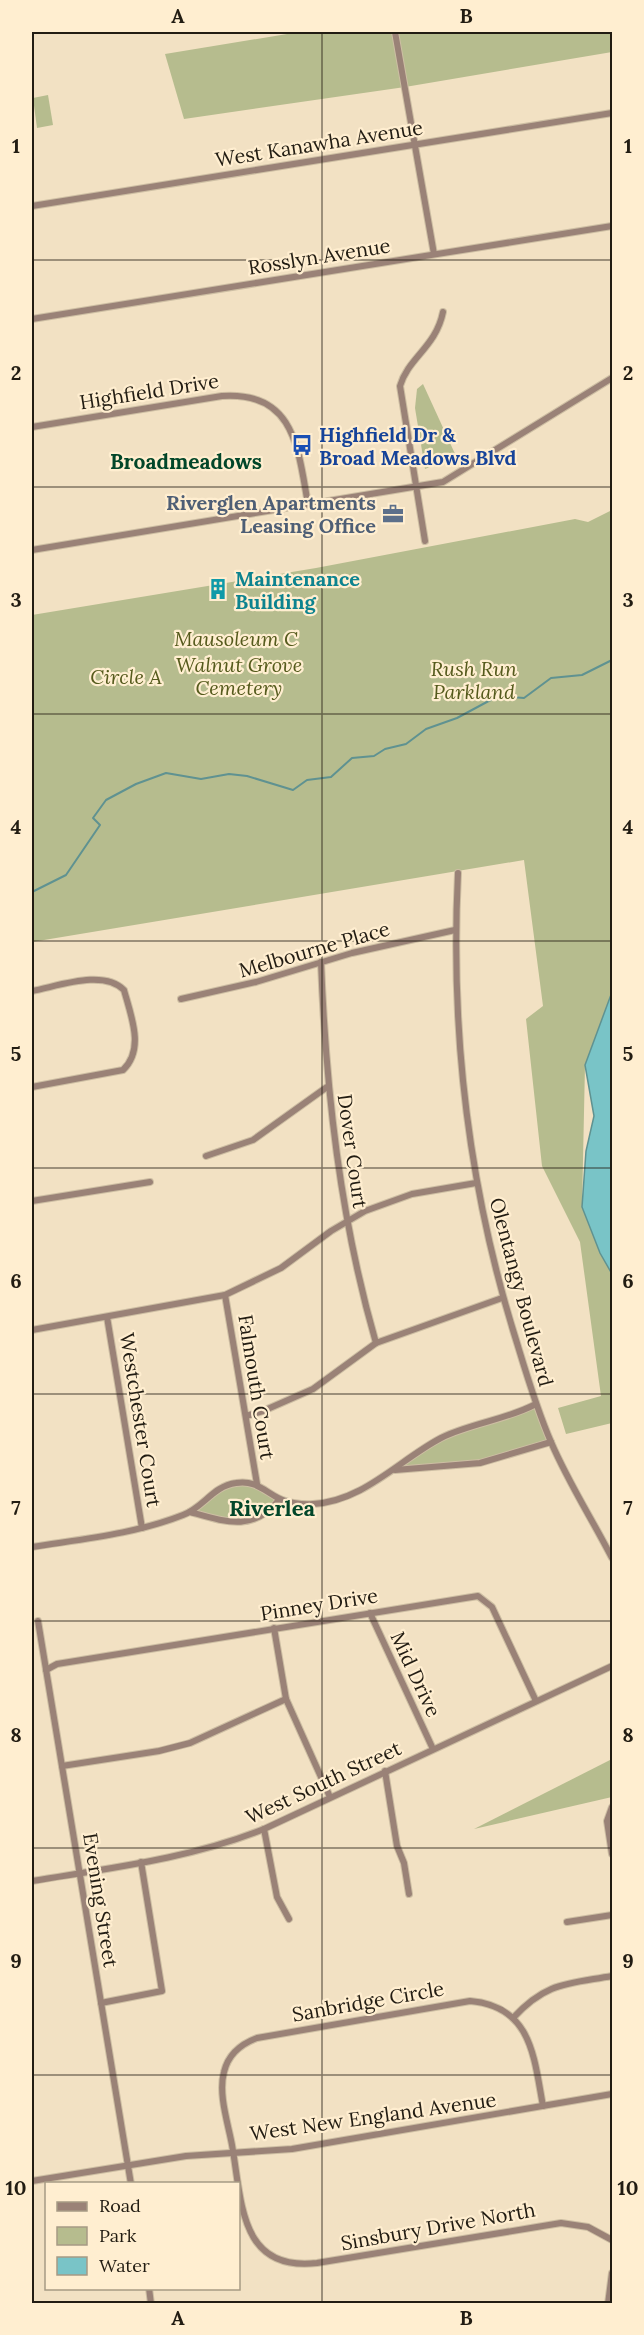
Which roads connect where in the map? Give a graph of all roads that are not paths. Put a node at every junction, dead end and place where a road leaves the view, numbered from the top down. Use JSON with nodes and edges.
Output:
{"nodes":[{"id":1,"x":395,"y":32,"type":"edge"},
{"id":2,"x":612,"y":113,"type":"edge"},
{"id":3,"x":415,"y":144,"type":"junction"},
{"id":4,"x":32,"y":206,"type":"edge"},
{"id":5,"x":612,"y":226,"type":"edge"},
{"id":6,"x":434,"y":254,"type":"junction"},
{"id":7,"x":443,"y":312,"type":"dead end"},
{"id":8,"x":32,"y":319,"type":"edge"},
{"id":9,"x":612,"y":378,"type":"edge"},
{"id":10,"x":32,"y":427,"type":"edge"},
{"id":11,"x":416,"y":486,"type":"junction"},
{"id":12,"x":308,"y":504,"type":"junction"},
{"id":13,"x":425,"y":542,"type":"dead end"},
{"id":14,"x":32,"y":550,"type":"edge"},
{"id":15,"x":458,"y":873,"type":"dead end"},
{"id":16,"x":456,"y":930,"type":"junction"},
{"id":17,"x":321,"y":962,"type":"junction"},
{"id":18,"x":32,"y":991,"type":"edge"},
{"id":19,"x":181,"y":999,"type":"dead end"},
{"id":20,"x":32,"y":1087,"type":"edge"},
{"id":21,"x":327,"y":1087,"type":"junction"},
{"id":22,"x":206,"y":1156,"type":"dead end"},
{"id":23,"x":150,"y":1182,"type":"dead end"},
{"id":24,"x":476,"y":1183,"type":"junction"},
{"id":25,"x":32,"y":1201,"type":"edge"},
{"id":26,"x":346,"y":1220,"type":"junction"},
{"id":27,"x":225,"y":1295,"type":"junction"},
{"id":28,"x":502,"y":1298,"type":"junction"},
{"id":29,"x":108,"y":1317,"type":"junction"},
{"id":30,"x":32,"y":1329,"type":"edge"},
{"id":31,"x":376,"y":1342,"type":"junction"},
{"id":32,"x":536,"y":1404,"type":"junction"},
{"id":33,"x":246,"y":1416,"type":"junction"},
{"id":34,"x":551,"y":1442,"type":"junction"},
{"id":35,"x":394,"y":1470,"type":"junction"},
{"id":36,"x":257,"y":1484,"type":"junction"},
{"id":37,"x":279,"y":1500,"type":"junction"},
{"id":38,"x":190,"y":1512,"type":"junction"},
{"id":39,"x":142,"y":1528,"type":"junction"},
{"id":40,"x":32,"y":1547,"type":"edge"},
{"id":41,"x":612,"y":1558,"type":"edge"},
{"id":42,"x":370,"y":1613,"type":"junction"},
{"id":43,"x":38,"y":1621,"type":"dead end"},
{"id":44,"x":274,"y":1628,"type":"junction"},
{"id":45,"x":612,"y":1666,"type":"edge"},
{"id":46,"x":46,"y":1670,"type":"junction"},
{"id":47,"x":286,"y":1699,"type":"junction"},
{"id":48,"x":536,"y":1701,"type":"junction"},
{"id":49,"x":433,"y":1749,"type":"junction"},
{"id":50,"x":62,"y":1766,"type":"junction"},
{"id":51,"x":385,"y":1772,"type":"junction"},
{"id":52,"x":330,"y":1797,"type":"junction"},
{"id":53,"x":611,"y":1809,"type":"edge"},
{"id":54,"x":264,"y":1829,"type":"junction"},
{"id":55,"x":612,"y":1854,"type":"edge"},
{"id":56,"x":141,"y":1862,"type":"junction"},
{"id":57,"x":79,"y":1873,"type":"junction"},
{"id":58,"x":32,"y":1881,"type":"edge"},
{"id":59,"x":409,"y":1894,"type":"dead end"},
{"id":60,"x":612,"y":1916,"type":"edge"},
{"id":61,"x":289,"y":1919,"type":"dead end"},
{"id":62,"x":567,"y":1922,"type":"dead end"},
{"id":63,"x":612,"y":1976,"type":"edge"},
{"id":64,"x":101,"y":2003,"type":"junction"},
{"id":65,"x":513,"y":2018,"type":"junction"},
{"id":66,"x":612,"y":2094,"type":"edge"},
{"id":67,"x":543,"y":2106,"type":"junction"},
{"id":68,"x":233,"y":2152,"type":"junction"},
{"id":69,"x":127,"y":2165,"type":"junction"},
{"id":70,"x":32,"y":2181,"type":"edge"},
{"id":71,"x":131,"y":2182,"type":"edge"},
{"id":72,"x":238,"y":2182,"type":"edge"},
{"id":73,"x":240,"y":2190,"type":"edge"},
{"id":74,"x":612,"y":2240,"type":"edge"},
{"id":75,"x":612,"y":2273,"type":"edge"},
{"id":76,"x":608,"y":2304,"type":"edge"}],
"edges":[{"from":1,"to":3,"type":"street"},
{"from":2,"to":3,"type":"street","name":"West Kanawha Avenue"},
{"from":3,"to":4,"type":"street","name":"West Kanawha Avenue"},
{"from":3,"to":6,"type":"street"},
{"from":5,"to":6,"type":"street","name":"Rosslyn Avenue"},
{"from":6,"to":8,"type":"street","name":"Rosslyn Avenue"},
{"from":7,"to":11,"type":"street"},
{"from":9,"to":11,"type":"street"},
{"from":10,"to":12,"type":"street","name":"Highfield Drive"},
{"from":11,"to":12,"type":"street"},
{"from":11,"to":13,"type":"street"},
{"from":12,"to":14,"type":"street"},
{"from":15,"to":16,"type":"street","name":"Olentangy Boulevard"},
{"from":16,"to":17,"type":"street","name":"Melbourne Place"},
{"from":16,"to":24,"type":"street","name":"Olentangy Boulevard"},
{"from":17,"to":19,"type":"street","name":"Melbourne Place"},
{"from":17,"to":21,"type":"street","name":"Dover Court"},
{"from":18,"to":20,"type":"street"},
{"from":21,"to":22,"type":"street"},
{"from":21,"to":26,"type":"street","name":"Dover Court"},
{"from":23,"to":25,"type":"street"},
{"from":24,"to":26,"type":"street"},
{"from":24,"to":28,"type":"street","name":"Olentangy Boulevard"},
{"from":26,"to":27,"type":"street"},
{"from":26,"to":31,"type":"street","name":"Dover Court"},
{"from":27,"to":29,"type":"street"},
{"from":27,"to":33,"type":"street","name":"Falmouth Court"},
{"from":28,"to":31,"type":"street"},
{"from":28,"to":32,"type":"street","name":"Olentangy Boulevard"},
{"from":29,"to":30,"type":"street"},
{"from":29,"to":39,"type":"street","name":"Westchester Court"},
{"from":31,"to":33,"type":"street"},
{"from":32,"to":34,"type":"street","name":"Olentangy Boulevard"},
{"from":32,"to":35,"type":"street"},
{"from":33,"to":36,"type":"street","name":"Falmouth Court"},
{"from":34,"to":35,"type":"street"},
{"from":34,"to":41,"type":"street","name":"Olentangy Boulevard"},
{"from":35,"to":37,"type":"street"},
{"from":36,"to":37,"type":"street"},
{"from":36,"to":38,"type":"street"},
{"from":37,"to":38,"type":"street"},
{"from":38,"to":39,"type":"street"},
{"from":39,"to":40,"type":"street"},
{"from":42,"to":44,"type":"street","name":"Pinney Drive"},
{"from":42,"to":48,"type":"street","name":"Pinney Drive"},
{"from":42,"to":49,"type":"street","name":"Mid Drive"},
{"from":43,"to":46,"type":"street","name":"Evening Street"},
{"from":44,"to":46,"type":"street","name":"Pinney Drive"},
{"from":44,"to":47,"type":"street"},
{"from":45,"to":48,"type":"street","name":"West South Street"},
{"from":46,"to":50,"type":"street","name":"Evening Street"},
{"from":47,"to":50,"type":"street"},
{"from":47,"to":52,"type":"street"},
{"from":48,"to":49,"type":"street","name":"West South Street"},
{"from":49,"to":51,"type":"street","name":"West South Street"},
{"from":50,"to":57,"type":"street","name":"Evening Street"},
{"from":51,"to":52,"type":"street","name":"West South Street"},
{"from":51,"to":59,"type":"street"},
{"from":52,"to":54,"type":"street","name":"West South Street"},
{"from":53,"to":55,"type":"street"},
{"from":54,"to":56,"type":"street","name":"West South Street"},
{"from":54,"to":61,"type":"street"},
{"from":56,"to":57,"type":"street","name":"West South Street"},
{"from":56,"to":64,"type":"street"},
{"from":57,"to":58,"type":"street","name":"West South Street"},
{"from":57,"to":64,"type":"street","name":"Evening Street"},
{"from":60,"to":62,"type":"street"},
{"from":63,"to":65,"type":"street"},
{"from":64,"to":69,"type":"street","name":"Evening Street"},
{"from":65,"to":67,"type":"street"},
{"from":65,"to":68,"type":"street","name":"Sanbridge Circle"},
{"from":66,"to":67,"type":"street","name":"West New England Avenue"},
{"from":67,"to":68,"type":"street","name":"West New England Avenue"},
{"from":68,"to":69,"type":"street","name":"West New England Avenue"},
{"from":68,"to":72,"type":"street","name":"Sinsbury Drive North"},
{"from":69,"to":70,"type":"street","name":"West New England Avenue"},
{"from":69,"to":71,"type":"street","name":"Evening Street"},
{"from":73,"to":74,"type":"street","name":"Sinsbury Drive North"},
{"from":75,"to":76,"type":"street"}]}
